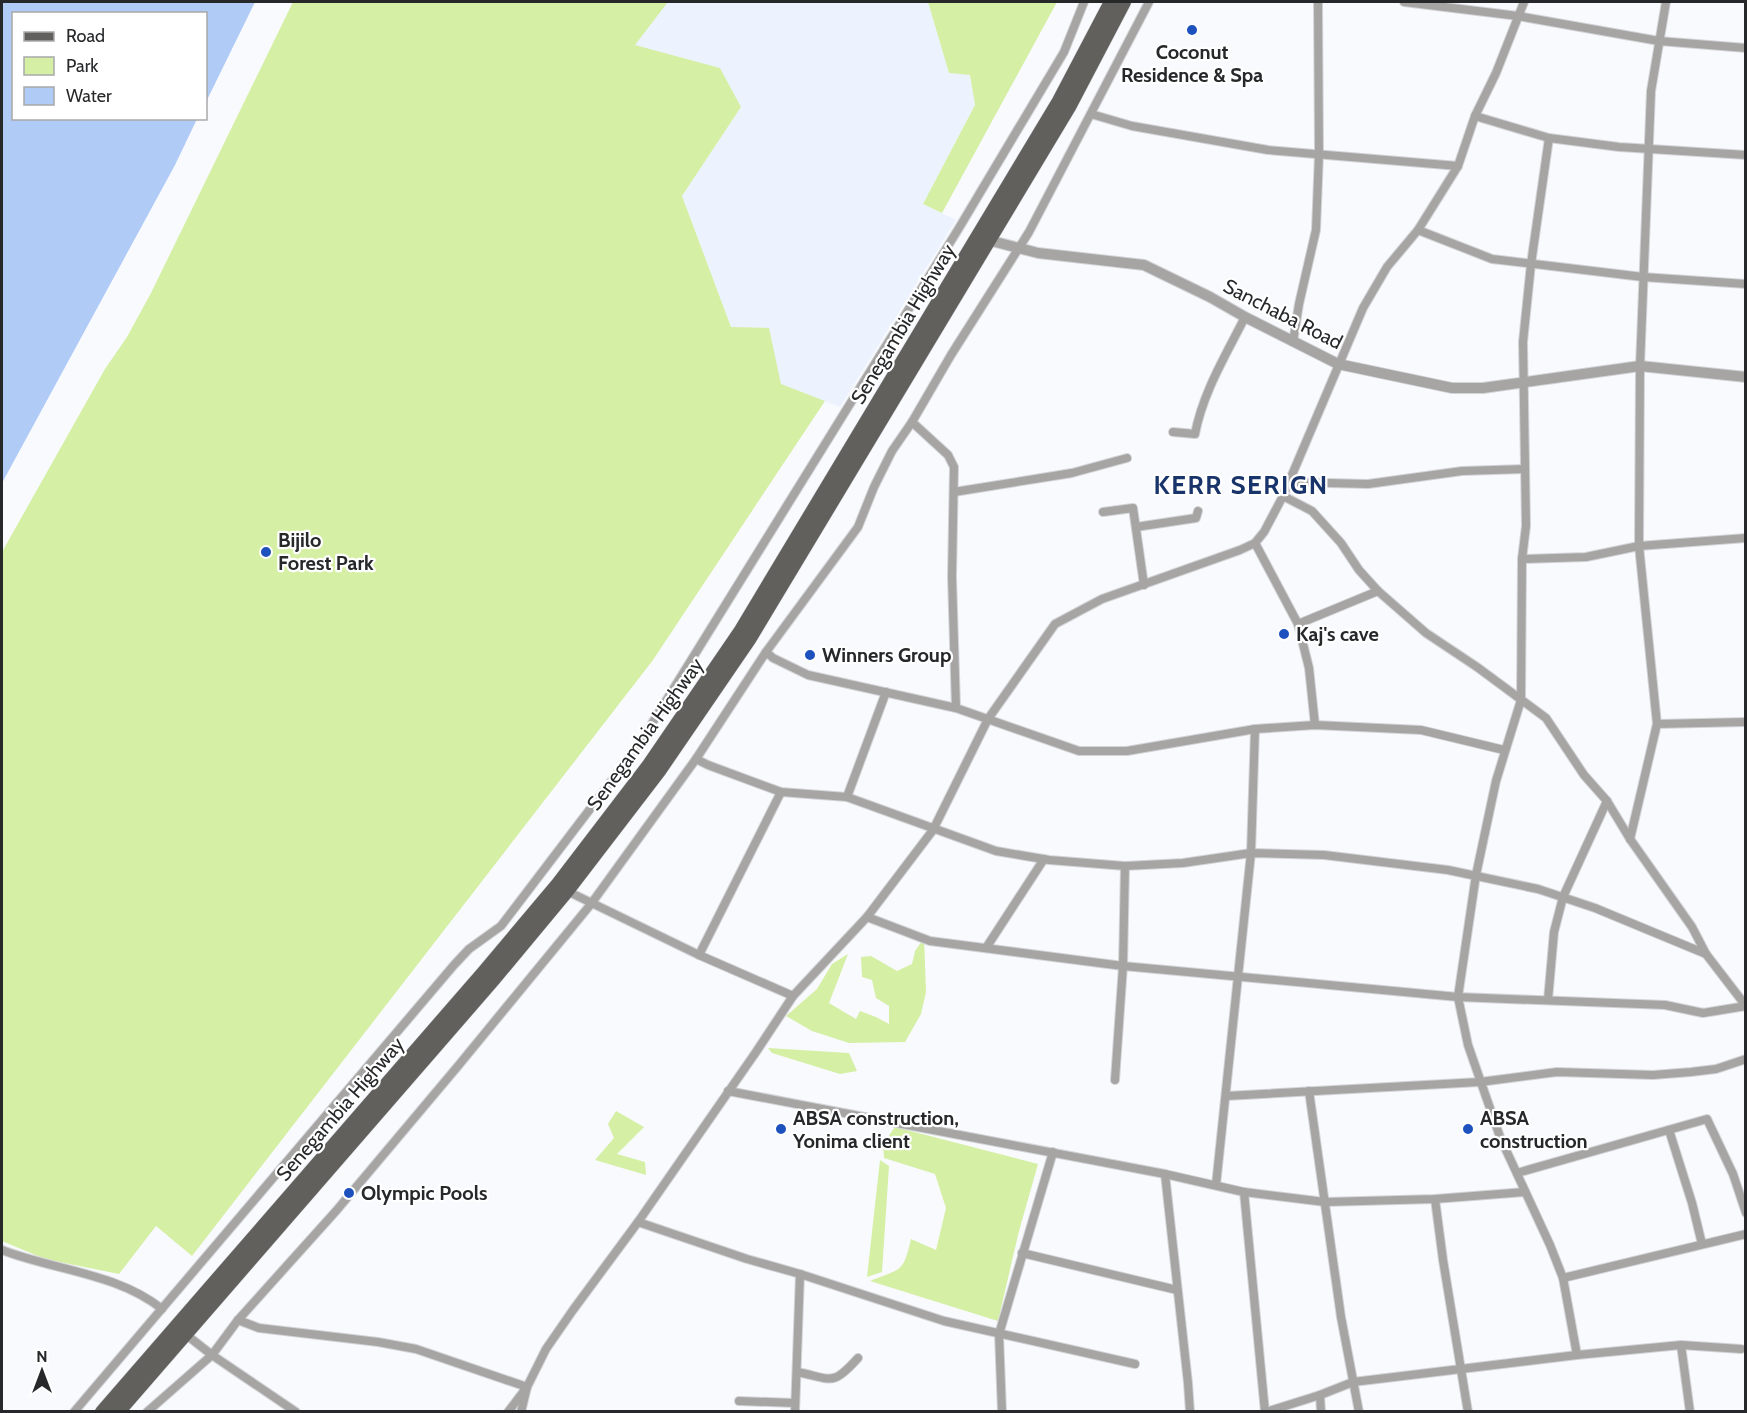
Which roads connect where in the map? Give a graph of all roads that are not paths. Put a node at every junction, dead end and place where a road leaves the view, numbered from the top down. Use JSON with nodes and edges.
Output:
{"nodes":[{"id":1,"x":1084,"y":2,"type":"edge"},
{"id":2,"x":1111,"y":2,"type":"edge"},
{"id":3,"x":1124,"y":2,"type":"edge"},
{"id":4,"x":1149,"y":2,"type":"edge"},
{"id":5,"x":1318,"y":2,"type":"edge"},
{"id":6,"x":1404,"y":2,"type":"edge"},
{"id":7,"x":1524,"y":2,"type":"edge"},
{"id":8,"x":1666,"y":2,"type":"edge"},
{"id":9,"x":1518,"y":16,"type":"junction"},
{"id":10,"x":1659,"y":41,"type":"junction"},
{"id":11,"x":1746,"y":48,"type":"edge"},
{"id":12,"x":1091,"y":114,"type":"junction"},
{"id":13,"x":1475,"y":117,"type":"junction"},
{"id":14,"x":1549,"y":138,"type":"junction"},
{"id":15,"x":1648,"y":148,"type":"junction"},
{"id":16,"x":1319,"y":154,"type":"junction"},
{"id":17,"x":1746,"y":155,"type":"edge"},
{"id":18,"x":1458,"y":166,"type":"junction"},
{"id":19,"x":1418,"y":230,"type":"junction"},
{"id":20,"x":988,"y":240,"type":"junction"},
{"id":21,"x":1017,"y":248,"type":"junction"},
{"id":22,"x":1531,"y":264,"type":"junction"},
{"id":23,"x":1643,"y":277,"type":"junction"},
{"id":24,"x":1746,"y":284,"type":"edge"},
{"id":25,"x":1245,"y":317,"type":"junction"},
{"id":26,"x":1293,"y":342,"type":"junction"},
{"id":27,"x":1338,"y":364,"type":"junction"},
{"id":28,"x":1640,"y":366,"type":"junction"},
{"id":29,"x":1746,"y":377,"type":"edge"},
{"id":30,"x":1525,"y":383,"type":"junction"},
{"id":31,"x":912,"y":422,"type":"junction"},
{"id":32,"x":1173,"y":432,"type":"dead end"},
{"id":33,"x":1126,"y":458,"type":"dead end"},
{"id":34,"x":1525,"y":469,"type":"junction"},
{"id":35,"x":1289,"y":482,"type":"junction"},
{"id":36,"x":954,"y":492,"type":"junction"},
{"id":37,"x":1283,"y":496,"type":"junction"},
{"id":38,"x":1198,"y":511,"type":"dead end"},
{"id":39,"x":1103,"y":512,"type":"dead end"},
{"id":40,"x":1136,"y":527,"type":"junction"},
{"id":41,"x":1746,"y":538,"type":"edge"},
{"id":42,"x":1255,"y":543,"type":"junction"},
{"id":43,"x":1639,"y":546,"type":"junction"},
{"id":44,"x":1522,"y":559,"type":"junction"},
{"id":45,"x":1144,"y":585,"type":"junction"},
{"id":46,"x":1378,"y":591,"type":"junction"},
{"id":47,"x":1298,"y":624,"type":"junction"},
{"id":48,"x":766,"y":652,"type":"junction"},
{"id":49,"x":886,"y":692,"type":"junction"},
{"id":50,"x":1521,"y":700,"type":"junction"},
{"id":51,"x":956,"y":708,"type":"junction"},
{"id":52,"x":988,"y":719,"type":"junction"},
{"id":53,"x":1746,"y":722,"type":"edge"},
{"id":54,"x":1658,"y":724,"type":"junction"},
{"id":55,"x":1315,"y":725,"type":"junction"},
{"id":56,"x":1255,"y":729,"type":"junction"},
{"id":57,"x":1504,"y":750,"type":"junction"},
{"id":58,"x":696,"y":759,"type":"junction"},
{"id":59,"x":781,"y":792,"type":"junction"},
{"id":60,"x":846,"y":797,"type":"junction"},
{"id":61,"x":1607,"y":801,"type":"junction"},
{"id":62,"x":933,"y":830,"type":"junction"},
{"id":63,"x":1630,"y":839,"type":"junction"},
{"id":64,"x":1251,"y":853,"type":"junction"},
{"id":65,"x":1044,"y":860,"type":"junction"},
{"id":66,"x":1125,"y":866,"type":"junction"},
{"id":67,"x":1476,"y":876,"type":"junction"},
{"id":68,"x":567,"y":891,"type":"junction"},
{"id":69,"x":1563,"y":897,"type":"junction"},
{"id":70,"x":591,"y":903,"type":"junction"},
{"id":71,"x":867,"y":917,"type":"junction"},
{"id":72,"x":986,"y":948,"type":"junction"},
{"id":73,"x":1706,"y":954,"type":"junction"},
{"id":74,"x":699,"y":955,"type":"junction"},
{"id":75,"x":1123,"y":966,"type":"junction"},
{"id":76,"x":1238,"y":976,"type":"junction"},
{"id":77,"x":793,"y":996,"type":"junction"},
{"id":78,"x":1458,"y":998,"type":"junction"},
{"id":79,"x":1548,"y":1000,"type":"junction"},
{"id":80,"x":1745,"y":1006,"type":"edge"},
{"id":81,"x":1746,"y":1059,"type":"edge"},
{"id":82,"x":1115,"y":1080,"type":"dead end"},
{"id":83,"x":1480,"y":1082,"type":"junction"},
{"id":84,"x":728,"y":1091,"type":"junction"},
{"id":85,"x":1308,"y":1091,"type":"junction"},
{"id":86,"x":1226,"y":1095,"type":"junction"},
{"id":87,"x":1669,"y":1130,"type":"junction"},
{"id":88,"x":1053,"y":1152,"type":"junction"},
{"id":89,"x":1517,"y":1173,"type":"junction"},
{"id":90,"x":1165,"y":1174,"type":"junction"},
{"id":91,"x":1216,"y":1185,"type":"junction"},
{"id":92,"x":1244,"y":1192,"type":"junction"},
{"id":93,"x":1526,"y":1192,"type":"junction"},
{"id":94,"x":1435,"y":1199,"type":"junction"},
{"id":95,"x":1325,"y":1202,"type":"junction"},
{"id":96,"x":1746,"y":1213,"type":"edge"},
{"id":97,"x":638,"y":1222,"type":"junction"},
{"id":98,"x":1746,"y":1234,"type":"edge"},
{"id":99,"x":1702,"y":1244,"type":"junction"},
{"id":100,"x":2,"y":1250,"type":"edge"},
{"id":101,"x":1022,"y":1253,"type":"junction"},
{"id":102,"x":800,"y":1274,"type":"junction"},
{"id":103,"x":1563,"y":1278,"type":"junction"},
{"id":104,"x":1177,"y":1290,"type":"junction"},
{"id":105,"x":162,"y":1309,"type":"junction"},
{"id":106,"x":238,"y":1320,"type":"junction"},
{"id":107,"x":184,"y":1334,"type":"junction"},
{"id":108,"x":999,"y":1334,"type":"junction"},
{"id":109,"x":1681,"y":1345,"type":"junction"},
{"id":110,"x":1741,"y":1349,"type":"dead end"},
{"id":111,"x":212,"y":1355,"type":"junction"},
{"id":112,"x":1578,"y":1355,"type":"junction"},
{"id":113,"x":858,"y":1358,"type":"dead end"},
{"id":114,"x":1135,"y":1364,"type":"dead end"},
{"id":115,"x":1461,"y":1370,"type":"junction"},
{"id":116,"x":797,"y":1372,"type":"junction"},
{"id":117,"x":1353,"y":1382,"type":"junction"},
{"id":118,"x":527,"y":1387,"type":"junction"},
{"id":119,"x":1320,"y":1395,"type":"junction"},
{"id":120,"x":739,"y":1401,"type":"dead end"},
{"id":121,"x":795,"y":1407,"type":"edge"},
{"id":122,"x":74,"y":1412,"type":"edge"},
{"id":123,"x":102,"y":1412,"type":"edge"},
{"id":124,"x":118,"y":1412,"type":"edge"},
{"id":125,"x":147,"y":1412,"type":"edge"},
{"id":126,"x":296,"y":1412,"type":"edge"},
{"id":127,"x":508,"y":1412,"type":"edge"},
{"id":128,"x":521,"y":1412,"type":"edge"},
{"id":129,"x":1002,"y":1412,"type":"edge"},
{"id":130,"x":1190,"y":1412,"type":"edge"},
{"id":131,"x":1265,"y":1412,"type":"edge"},
{"id":132,"x":1321,"y":1412,"type":"edge"},
{"id":133,"x":1359,"y":1412,"type":"edge"},
{"id":134,"x":1468,"y":1412,"type":"edge"},
{"id":135,"x":1690,"y":1412,"type":"edge"}],
"edges":[{"from":1,"to":105,"type":"street"},
{"from":2,"to":123,"type":"main road","name":"Senegambia Highway"},
{"from":3,"to":20,"type":"main road","name":"Senegambia Highway"},
{"from":4,"to":12,"type":"street"},
{"from":5,"to":16,"type":"street"},
{"from":6,"to":9,"type":"street"},
{"from":7,"to":9,"type":"street"},
{"from":8,"to":10,"type":"street"},
{"from":9,"to":10,"type":"street"},
{"from":9,"to":13,"type":"street"},
{"from":10,"to":11,"type":"street"},
{"from":10,"to":15,"type":"street"},
{"from":12,"to":16,"type":"street"},
{"from":12,"to":21,"type":"street"},
{"from":13,"to":14,"type":"street"},
{"from":13,"to":18,"type":"street"},
{"from":14,"to":15,"type":"street"},
{"from":14,"to":22,"type":"street"},
{"from":15,"to":17,"type":"street"},
{"from":15,"to":23,"type":"street"},
{"from":16,"to":18,"type":"street"},
{"from":16,"to":26,"type":"street"},
{"from":18,"to":19,"type":"street"},
{"from":19,"to":22,"type":"street"},
{"from":19,"to":27,"type":"street"},
{"from":20,"to":21,"type":"street","name":"Sanchaba Road"},
{"from":20,"to":68,"type":"main road","name":"Senegambia Highway"},
{"from":21,"to":25,"type":"street","name":"Sanchaba Road"},
{"from":21,"to":31,"type":"street"},
{"from":22,"to":23,"type":"street"},
{"from":22,"to":30,"type":"street"},
{"from":23,"to":24,"type":"street"},
{"from":23,"to":28,"type":"street"},
{"from":25,"to":26,"type":"street","name":"Sanchaba Road"},
{"from":25,"to":32,"type":"street"},
{"from":26,"to":27,"type":"street","name":"Sanchaba Road"},
{"from":27,"to":30,"type":"street","name":"Sanchaba Road"},
{"from":27,"to":35,"type":"street"},
{"from":28,"to":29,"type":"street","name":"Sanchaba Road"},
{"from":28,"to":30,"type":"street","name":"Sanchaba Road"},
{"from":28,"to":43,"type":"street"},
{"from":30,"to":34,"type":"street"},
{"from":31,"to":36,"type":"street"},
{"from":31,"to":48,"type":"street"},
{"from":33,"to":36,"type":"street"},
{"from":34,"to":35,"type":"street"},
{"from":34,"to":44,"type":"street"},
{"from":35,"to":37,"type":"street"},
{"from":36,"to":51,"type":"street"},
{"from":37,"to":42,"type":"street"},
{"from":37,"to":46,"type":"street"},
{"from":38,"to":40,"type":"street"},
{"from":39,"to":40,"type":"street"},
{"from":40,"to":45,"type":"street"},
{"from":41,"to":43,"type":"street"},
{"from":42,"to":45,"type":"street"},
{"from":42,"to":47,"type":"street"},
{"from":43,"to":44,"type":"street"},
{"from":43,"to":54,"type":"street"},
{"from":44,"to":50,"type":"street"},
{"from":45,"to":52,"type":"street"},
{"from":46,"to":47,"type":"street"},
{"from":46,"to":50,"type":"street"},
{"from":47,"to":55,"type":"street"},
{"from":48,"to":49,"type":"street"},
{"from":48,"to":58,"type":"street"},
{"from":49,"to":51,"type":"street"},
{"from":49,"to":60,"type":"street"},
{"from":50,"to":57,"type":"street"},
{"from":50,"to":61,"type":"street"},
{"from":51,"to":52,"type":"street"},
{"from":52,"to":56,"type":"street"},
{"from":52,"to":62,"type":"street"},
{"from":53,"to":54,"type":"street"},
{"from":54,"to":63,"type":"street"},
{"from":55,"to":56,"type":"street"},
{"from":55,"to":57,"type":"street"},
{"from":56,"to":64,"type":"street"},
{"from":57,"to":67,"type":"street"},
{"from":58,"to":59,"type":"street"},
{"from":58,"to":70,"type":"street"},
{"from":59,"to":60,"type":"street"},
{"from":59,"to":74,"type":"street"},
{"from":60,"to":62,"type":"street"},
{"from":61,"to":63,"type":"street"},
{"from":61,"to":69,"type":"street"},
{"from":62,"to":65,"type":"street"},
{"from":62,"to":71,"type":"street"},
{"from":63,"to":73,"type":"street"},
{"from":64,"to":66,"type":"street"},
{"from":64,"to":67,"type":"street"},
{"from":64,"to":76,"type":"street"},
{"from":65,"to":66,"type":"street"},
{"from":65,"to":72,"type":"street"},
{"from":66,"to":75,"type":"street"},
{"from":67,"to":69,"type":"street"},
{"from":67,"to":78,"type":"street"},
{"from":68,"to":70,"type":"street"},
{"from":68,"to":107,"type":"main road","name":"Senegambia Highway"},
{"from":69,"to":73,"type":"street"},
{"from":69,"to":79,"type":"street"},
{"from":70,"to":74,"type":"street"},
{"from":70,"to":106,"type":"street"},
{"from":71,"to":72,"type":"street"},
{"from":71,"to":77,"type":"street"},
{"from":72,"to":75,"type":"street"},
{"from":73,"to":80,"type":"street"},
{"from":74,"to":77,"type":"street"},
{"from":75,"to":76,"type":"street"},
{"from":75,"to":82,"type":"street"},
{"from":76,"to":78,"type":"street"},
{"from":76,"to":86,"type":"street"},
{"from":77,"to":84,"type":"street"},
{"from":78,"to":79,"type":"street"},
{"from":78,"to":83,"type":"street"},
{"from":79,"to":80,"type":"street"},
{"from":81,"to":83,"type":"street"},
{"from":83,"to":85,"type":"street"},
{"from":83,"to":89,"type":"street"},
{"from":84,"to":88,"type":"street"},
{"from":84,"to":97,"type":"street"},
{"from":85,"to":86,"type":"street"},
{"from":85,"to":95,"type":"street"},
{"from":86,"to":91,"type":"street"},
{"from":87,"to":89,"type":"street"},
{"from":87,"to":96,"type":"street"},
{"from":87,"to":99,"type":"street"},
{"from":88,"to":90,"type":"street"},
{"from":88,"to":101,"type":"street"},
{"from":89,"to":93,"type":"street"},
{"from":90,"to":91,"type":"street"},
{"from":90,"to":104,"type":"street"},
{"from":91,"to":92,"type":"street"},
{"from":92,"to":95,"type":"street"},
{"from":92,"to":131,"type":"street"},
{"from":93,"to":94,"type":"street"},
{"from":93,"to":103,"type":"street"},
{"from":94,"to":95,"type":"street"},
{"from":94,"to":115,"type":"street"},
{"from":95,"to":117,"type":"street"},
{"from":97,"to":102,"type":"street"},
{"from":97,"to":118,"type":"street"},
{"from":98,"to":99,"type":"street"},
{"from":99,"to":103,"type":"street"},
{"from":100,"to":105,"type":"street"},
{"from":101,"to":104,"type":"street"},
{"from":101,"to":108,"type":"street"},
{"from":102,"to":108,"type":"street"},
{"from":102,"to":116,"type":"street"},
{"from":103,"to":112,"type":"street"},
{"from":104,"to":130,"type":"street"},
{"from":105,"to":122,"type":"street"},
{"from":106,"to":111,"type":"street"},
{"from":106,"to":118,"type":"street"},
{"from":107,"to":111,"type":"street"},
{"from":107,"to":124,"type":"main road","name":"Senegambia Highway"},
{"from":108,"to":114,"type":"street"},
{"from":108,"to":129,"type":"street"},
{"from":109,"to":110,"type":"street"},
{"from":109,"to":112,"type":"street"},
{"from":109,"to":135,"type":"street"},
{"from":111,"to":125,"type":"street"},
{"from":111,"to":126,"type":"street"},
{"from":112,"to":115,"type":"street"},
{"from":113,"to":116,"type":"street"},
{"from":115,"to":117,"type":"street"},
{"from":115,"to":134,"type":"street"},
{"from":116,"to":121,"type":"street"},
{"from":117,"to":119,"type":"street"},
{"from":117,"to":133,"type":"street"},
{"from":118,"to":127,"type":"street"},
{"from":118,"to":128,"type":"street"},
{"from":119,"to":131,"type":"street"},
{"from":119,"to":132,"type":"street"},
{"from":120,"to":121,"type":"street"}]}
